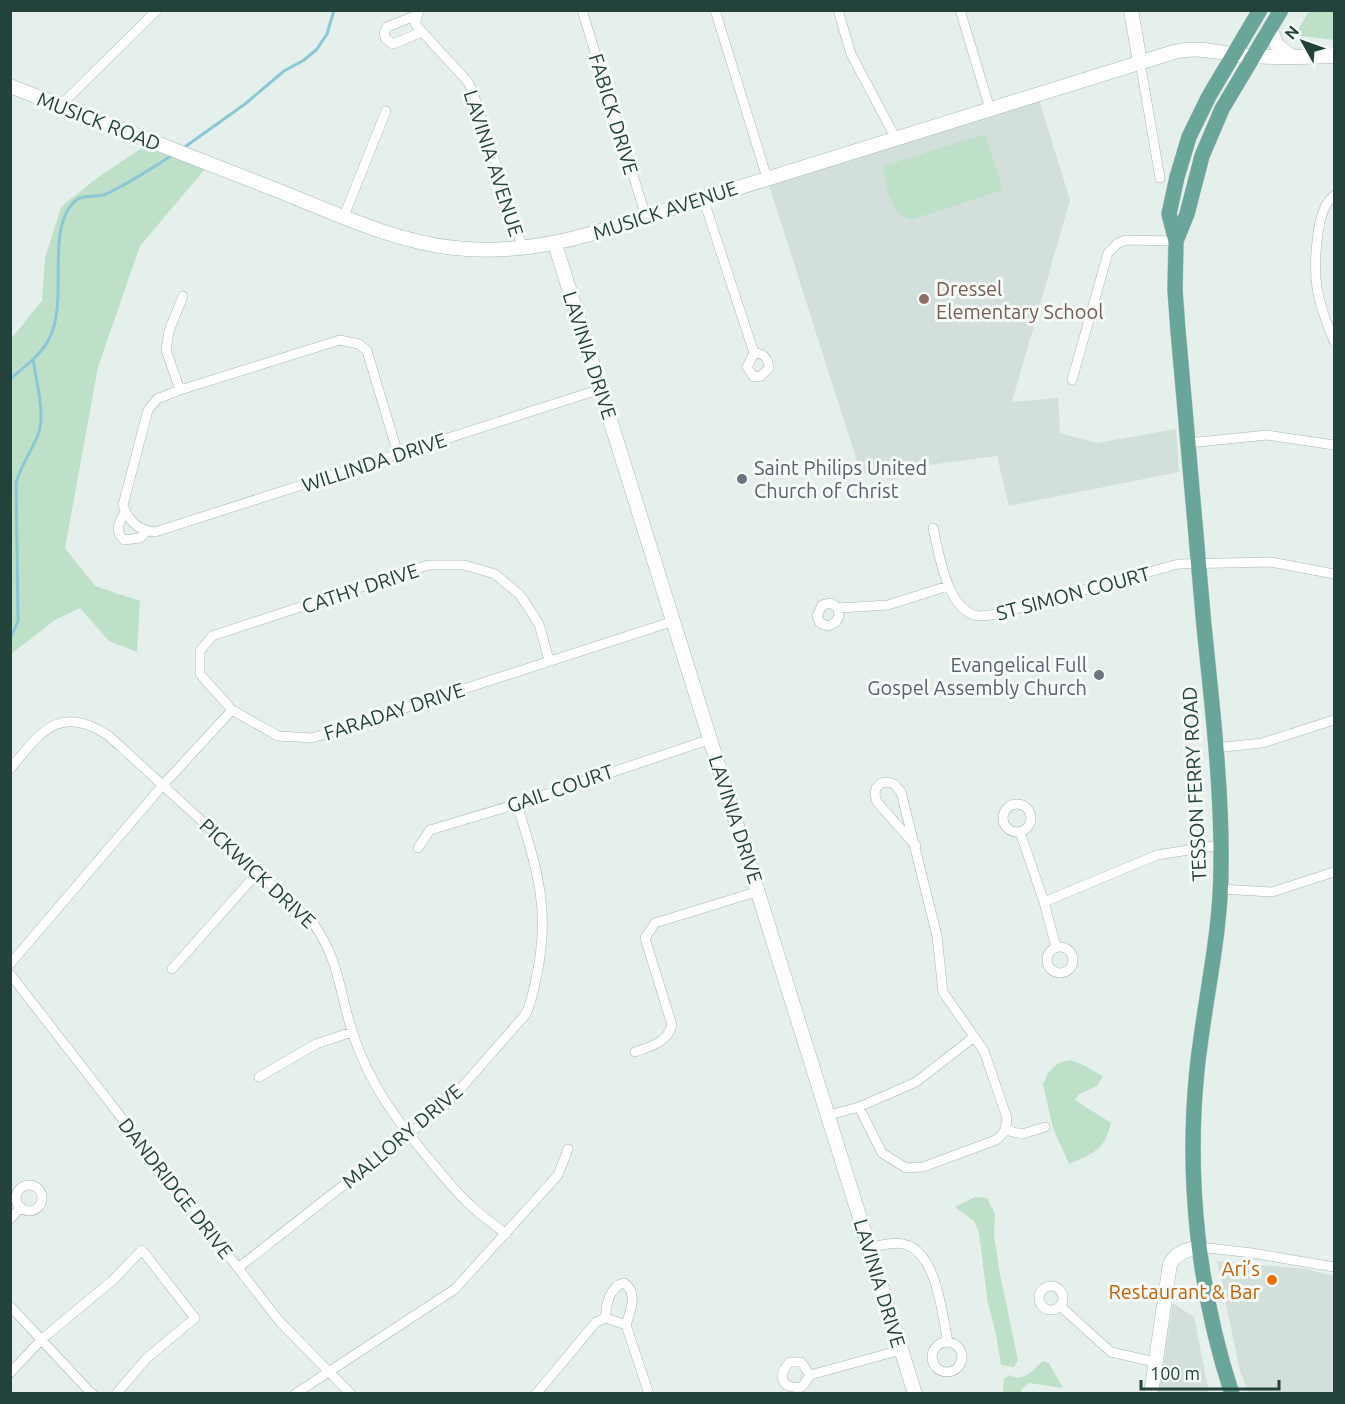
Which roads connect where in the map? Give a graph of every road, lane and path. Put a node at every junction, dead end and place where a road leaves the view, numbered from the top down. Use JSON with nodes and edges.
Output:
{"nodes":[{"id":1,"x":157,"y":10,"type":"edge"},
{"id":2,"x":582,"y":10,"type":"edge"},
{"id":3,"x":715,"y":10,"type":"edge"},
{"id":4,"x":838,"y":10,"type":"edge"},
{"id":5,"x":960,"y":10,"type":"edge"},
{"id":6,"x":1131,"y":10,"type":"edge"},
{"id":7,"x":1260,"y":10,"type":"edge"},
{"id":8,"x":1281,"y":10,"type":"edge"},
{"id":9,"x":417,"y":16,"type":"edge"},
{"id":10,"x":1270,"y":29,"type":"junction"},
{"id":11,"x":422,"y":32,"type":"junction"},
{"id":12,"x":1233,"y":55,"type":"junction"},
{"id":13,"x":1252,"y":56,"type":"junction"},
{"id":14,"x":1335,"y":56,"type":"edge"},
{"id":15,"x":1292,"y":57,"type":"junction"},
{"id":16,"x":1140,"y":62,"type":"junction"},
{"id":17,"x":10,"y":86,"type":"edge"},
{"id":18,"x":60,"y":106,"type":"junction"},
{"id":19,"x":990,"y":109,"type":"junction"},
{"id":20,"x":386,"y":111,"type":"dead end"},
{"id":21,"x":895,"y":137,"type":"junction"},
{"id":22,"x":188,"y":155,"type":"joint"},
{"id":23,"x":767,"y":178,"type":"junction"},
{"id":24,"x":1161,"y":178,"type":"dead end"},
{"id":25,"x":1335,"y":196,"type":"edge"},
{"id":26,"x":703,"y":198,"type":"junction"},
{"id":27,"x":344,"y":216,"type":"junction"},
{"id":28,"x":646,"y":217,"type":"junction"},
{"id":29,"x":1176,"y":241,"type":"junction"},
{"id":30,"x":555,"y":244,"type":"junction"},
{"id":31,"x":523,"y":249,"type":"junction"},
{"id":32,"x":183,"y":296,"type":"dead end"},
{"id":33,"x":1335,"y":341,"type":"edge"},
{"id":34,"x":754,"y":353,"type":"dead end"},
{"id":35,"x":1072,"y":380,"type":"dead end"},
{"id":36,"x":601,"y":389,"type":"junction"},
{"id":37,"x":180,"y":390,"type":"junction"},
{"id":38,"x":1188,"y":443,"type":"junction"},
{"id":39,"x":1335,"y":445,"type":"edge"},
{"id":40,"x":398,"y":454,"type":"junction"},
{"id":41,"x":125,"y":512,"type":"junction"},
{"id":42,"x":933,"y":528,"type":"dead end"},
{"id":43,"x":147,"y":531,"type":"junction"},
{"id":44,"x":1198,"y":564,"type":"junction"},
{"id":45,"x":1335,"y":574,"type":"edge"},
{"id":46,"x":948,"y":585,"type":"junction"},
{"id":47,"x":838,"y":608,"type":"dead end"},
{"id":48,"x":674,"y":621,"type":"junction"},
{"id":49,"x":549,"y":660,"type":"junction"},
{"id":50,"x":232,"y":710,"type":"junction"},
{"id":51,"x":1335,"y":720,"type":"edge"},
{"id":52,"x":711,"y":739,"type":"junction"},
{"id":53,"x":1215,"y":748,"type":"junction"},
{"id":54,"x":10,"y":769,"type":"edge"},
{"id":55,"x":163,"y":785,"type":"junction"},
{"id":56,"x":517,"y":804,"type":"junction"},
{"id":57,"x":1020,"y":832,"type":"dead end"},
{"id":58,"x":1221,"y":845,"type":"junction"},
{"id":59,"x":916,"y":846,"type":"junction"},
{"id":60,"x":418,"y":848,"type":"dead end"},
{"id":61,"x":258,"y":872,"type":"junction"},
{"id":62,"x":1335,"y":872,"type":"edge"},
{"id":63,"x":1220,"y":889,"type":"junction"},
{"id":64,"x":759,"y":891,"type":"junction"},
{"id":65,"x":1044,"y":902,"type":"junction"},
{"id":66,"x":1056,"y":947,"type":"dead end"},
{"id":67,"x":10,"y":964,"type":"edge"},
{"id":68,"x":172,"y":969,"type":"dead end"},
{"id":69,"x":10,"y":974,"type":"edge"},
{"id":70,"x":352,"y":1032,"type":"junction"},
{"id":71,"x":974,"y":1037,"type":"junction"},
{"id":72,"x":635,"y":1052,"type":"dead end"},
{"id":73,"x":259,"y":1077,"type":"dead end"},
{"id":74,"x":859,"y":1107,"type":"junction"},
{"id":75,"x":829,"y":1115,"type":"junction"},
{"id":76,"x":1045,"y":1127,"type":"dead end"},
{"id":77,"x":1005,"y":1130,"type":"junction"},
{"id":78,"x":409,"y":1135,"type":"junction"},
{"id":79,"x":568,"y":1149,"type":"dead end"},
{"id":80,"x":21,"y":1207,"type":"dead end"},
{"id":81,"x":10,"y":1219,"type":"edge"},
{"id":82,"x":506,"y":1234,"type":"junction"},
{"id":83,"x":1199,"y":1247,"type":"junction"},
{"id":84,"x":869,"y":1248,"type":"junction"},
{"id":85,"x":1335,"y":1267,"type":"edge"},
{"id":86,"x":238,"y":1268,"type":"junction"},
{"id":87,"x":10,"y":1306,"type":"edge"},
{"id":88,"x":1060,"y":1306,"type":"dead end"},
{"id":89,"x":611,"y":1320,"type":"junction"},
{"id":90,"x":626,"y":1325,"type":"junction"},
{"id":91,"x":42,"y":1339,"type":"junction"},
{"id":92,"x":948,"y":1342,"type":"dead end"},
{"id":93,"x":901,"y":1350,"type":"junction"},
{"id":94,"x":1155,"y":1362,"type":"junction"},
{"id":95,"x":328,"y":1370,"type":"junction"},
{"id":96,"x":10,"y":1373,"type":"edge"},
{"id":97,"x":810,"y":1375,"type":"dead end"},
{"id":98,"x":93,"y":1394,"type":"edge"},
{"id":99,"x":116,"y":1394,"type":"edge"},
{"id":100,"x":295,"y":1394,"type":"edge"},
{"id":101,"x":351,"y":1394,"type":"edge"},
{"id":102,"x":536,"y":1394,"type":"edge"},
{"id":103,"x":649,"y":1394,"type":"edge"},
{"id":104,"x":915,"y":1394,"type":"edge"},
{"id":105,"x":1151,"y":1394,"type":"edge"},
{"id":106,"x":1232,"y":1394,"type":"edge"}],
"edges":[{"from":1,"to":18,"type":"street"},
{"from":2,"to":28,"type":"street","name":"FABICK DRIVE"},
{"from":3,"to":23,"type":"street"},
{"from":4,"to":21,"type":"street"},
{"from":5,"to":19,"type":"street"},
{"from":6,"to":16,"type":"street"},
{"from":7,"to":12,"type":"main road","name":"TESSON FERRY ROAD"},
{"from":8,"to":10,"type":"main road","name":"TESSON FERRY ROAD"},
{"from":9,"to":11,"type":"street","name":"LAVINIA AVENUE"},
{"from":9,"to":11,"type":"street"},
{"from":10,"to":13,"type":"main road","name":"TESSON FERRY ROAD"},
{"from":10,"to":15,"type":"street"},
{"from":11,"to":31,"type":"street","name":"LAVINIA AVENUE"},
{"from":12,"to":13,"type":"street","name":"MUSICK AVENUE"},
{"from":12,"to":16,"type":"street","name":"MUSICK AVENUE"},
{"from":12,"to":29,"type":"main road","name":"TESSON FERRY ROAD"},
{"from":13,"to":15,"type":"street","name":"MUSICK AVENUE"},
{"from":13,"to":29,"type":"main road","name":"TESSON FERRY ROAD"},
{"from":14,"to":15,"type":"street","name":"MUSICK AVENUE"},
{"from":16,"to":19,"type":"street","name":"MUSICK AVENUE"},
{"from":16,"to":24,"type":"street"},
{"from":17,"to":18,"type":"street","name":"MUSICK ROAD"},
{"from":18,"to":22,"type":"street","name":"MUSICK ROAD"},
{"from":19,"to":21,"type":"street","name":"MUSICK AVENUE"},
{"from":20,"to":27,"type":"street"},
{"from":21,"to":23,"type":"street","name":"MUSICK AVENUE"},
{"from":22,"to":27,"type":"street","name":"MUSICK AVENUE"},
{"from":23,"to":26,"type":"street","name":"MUSICK AVENUE"},
{"from":25,"to":33,"type":"street"},
{"from":26,"to":28,"type":"street","name":"MUSICK AVENUE"},
{"from":26,"to":34,"type":"street"},
{"from":27,"to":31,"type":"street","name":"MUSICK AVENUE"},
{"from":28,"to":30,"type":"street","name":"MUSICK AVENUE"},
{"from":29,"to":35,"type":"street"},
{"from":29,"to":38,"type":"main road","name":"TESSON FERRY ROAD"},
{"from":30,"to":31,"type":"street","name":"MUSICK AVENUE"},
{"from":30,"to":36,"type":"street","name":"LAVINIA DRIVE"},
{"from":32,"to":37,"type":"street"},
{"from":36,"to":40,"type":"street","name":"WILLINDA DRIVE"},
{"from":36,"to":48,"type":"street","name":"LAVINIA DRIVE"},
{"from":37,"to":40,"type":"street"},
{"from":37,"to":41,"type":"street"},
{"from":38,"to":39,"type":"street"},
{"from":38,"to":44,"type":"main road","name":"TESSON FERRY ROAD"},
{"from":40,"to":43,"type":"street","name":"WILLINDA DRIVE"},
{"from":41,"to":43,"type":"street"},
{"from":41,"to":43,"type":"street","name":"WILLINDA DRIVE"},
{"from":42,"to":46,"type":"street","name":"ST SIMON COURT"},
{"from":44,"to":45,"type":"street","name":"ST SIMON COURT"},
{"from":44,"to":46,"type":"street","name":"ST SIMON COURT"},
{"from":44,"to":53,"type":"main road","name":"TESSON FERRY ROAD"},
{"from":46,"to":47,"type":"street"},
{"from":48,"to":49,"type":"street","name":"FARADAY DRIVE"},
{"from":48,"to":52,"type":"street","name":"LAVINIA DRIVE"},
{"from":49,"to":50,"type":"street","name":"FARADAY DRIVE"},
{"from":49,"to":50,"type":"street","name":"CATHY DRIVE"},
{"from":50,"to":55,"type":"street"},
{"from":51,"to":53,"type":"street"},
{"from":52,"to":56,"type":"street","name":"GAIL COURT"},
{"from":52,"to":64,"type":"street","name":"LAVINIA DRIVE"},
{"from":53,"to":58,"type":"main road","name":"TESSON FERRY ROAD"},
{"from":54,"to":55,"type":"street","name":"PICKWICK DRIVE"},
{"from":55,"to":61,"type":"street","name":"PICKWICK DRIVE"},
{"from":55,"to":67,"type":"street"},
{"from":56,"to":60,"type":"street","name":"GAIL COURT"},
{"from":56,"to":78,"type":"street","name":"MALLORY DRIVE"},
{"from":57,"to":65,"type":"street"},
{"from":58,"to":63,"type":"main road","name":"TESSON FERRY ROAD"},
{"from":58,"to":65,"type":"street"},
{"from":59,"to":59,"type":"street"},
{"from":59,"to":71,"type":"street"},
{"from":61,"to":68,"type":"street"},
{"from":61,"to":70,"type":"street","name":"PICKWICK DRIVE"},
{"from":62,"to":63,"type":"street"},
{"from":63,"to":83,"type":"main road","name":"TESSON FERRY ROAD"},
{"from":64,"to":72,"type":"street"},
{"from":64,"to":75,"type":"street","name":"LAVINIA DRIVE"},
{"from":65,"to":66,"type":"street"},
{"from":69,"to":86,"type":"street","name":"DANDRIDGE DRIVE"},
{"from":70,"to":73,"type":"street"},
{"from":70,"to":78,"type":"street","name":"PICKWICK DRIVE"},
{"from":71,"to":74,"type":"street"},
{"from":71,"to":77,"type":"street"},
{"from":74,"to":75,"type":"street"},
{"from":74,"to":77,"type":"street"},
{"from":75,"to":84,"type":"street","name":"LAVINIA DRIVE"},
{"from":76,"to":77,"type":"street"},
{"from":78,"to":82,"type":"street","name":"PICKWICK DRIVE"},
{"from":78,"to":86,"type":"street","name":"MALLORY DRIVE"},
{"from":79,"to":82,"type":"street"},
{"from":80,"to":81,"type":"street"},
{"from":82,"to":95,"type":"street"},
{"from":83,"to":85,"type":"street"},
{"from":83,"to":94,"type":"street"},
{"from":83,"to":106,"type":"main road","name":"TESSON FERRY ROAD"},
{"from":84,"to":92,"type":"street"},
{"from":84,"to":93,"type":"street","name":"LAVINIA DRIVE"},
{"from":86,"to":95,"type":"street","name":"DANDRIDGE DRIVE"},
{"from":87,"to":91,"type":"street"},
{"from":88,"to":94,"type":"street"},
{"from":89,"to":90,"type":"street"},
{"from":89,"to":90,"type":"street"},
{"from":89,"to":102,"type":"street"},
{"from":90,"to":103,"type":"street"},
{"from":91,"to":96,"type":"street"},
{"from":91,"to":98,"type":"street"},
{"from":91,"to":99,"type":"street"},
{"from":93,"to":97,"type":"street"},
{"from":93,"to":104,"type":"street","name":"LAVINIA DRIVE"},
{"from":94,"to":105,"type":"street"},
{"from":95,"to":100,"type":"street"},
{"from":95,"to":101,"type":"street","name":"DANDRIDGE DRIVE"}]}
